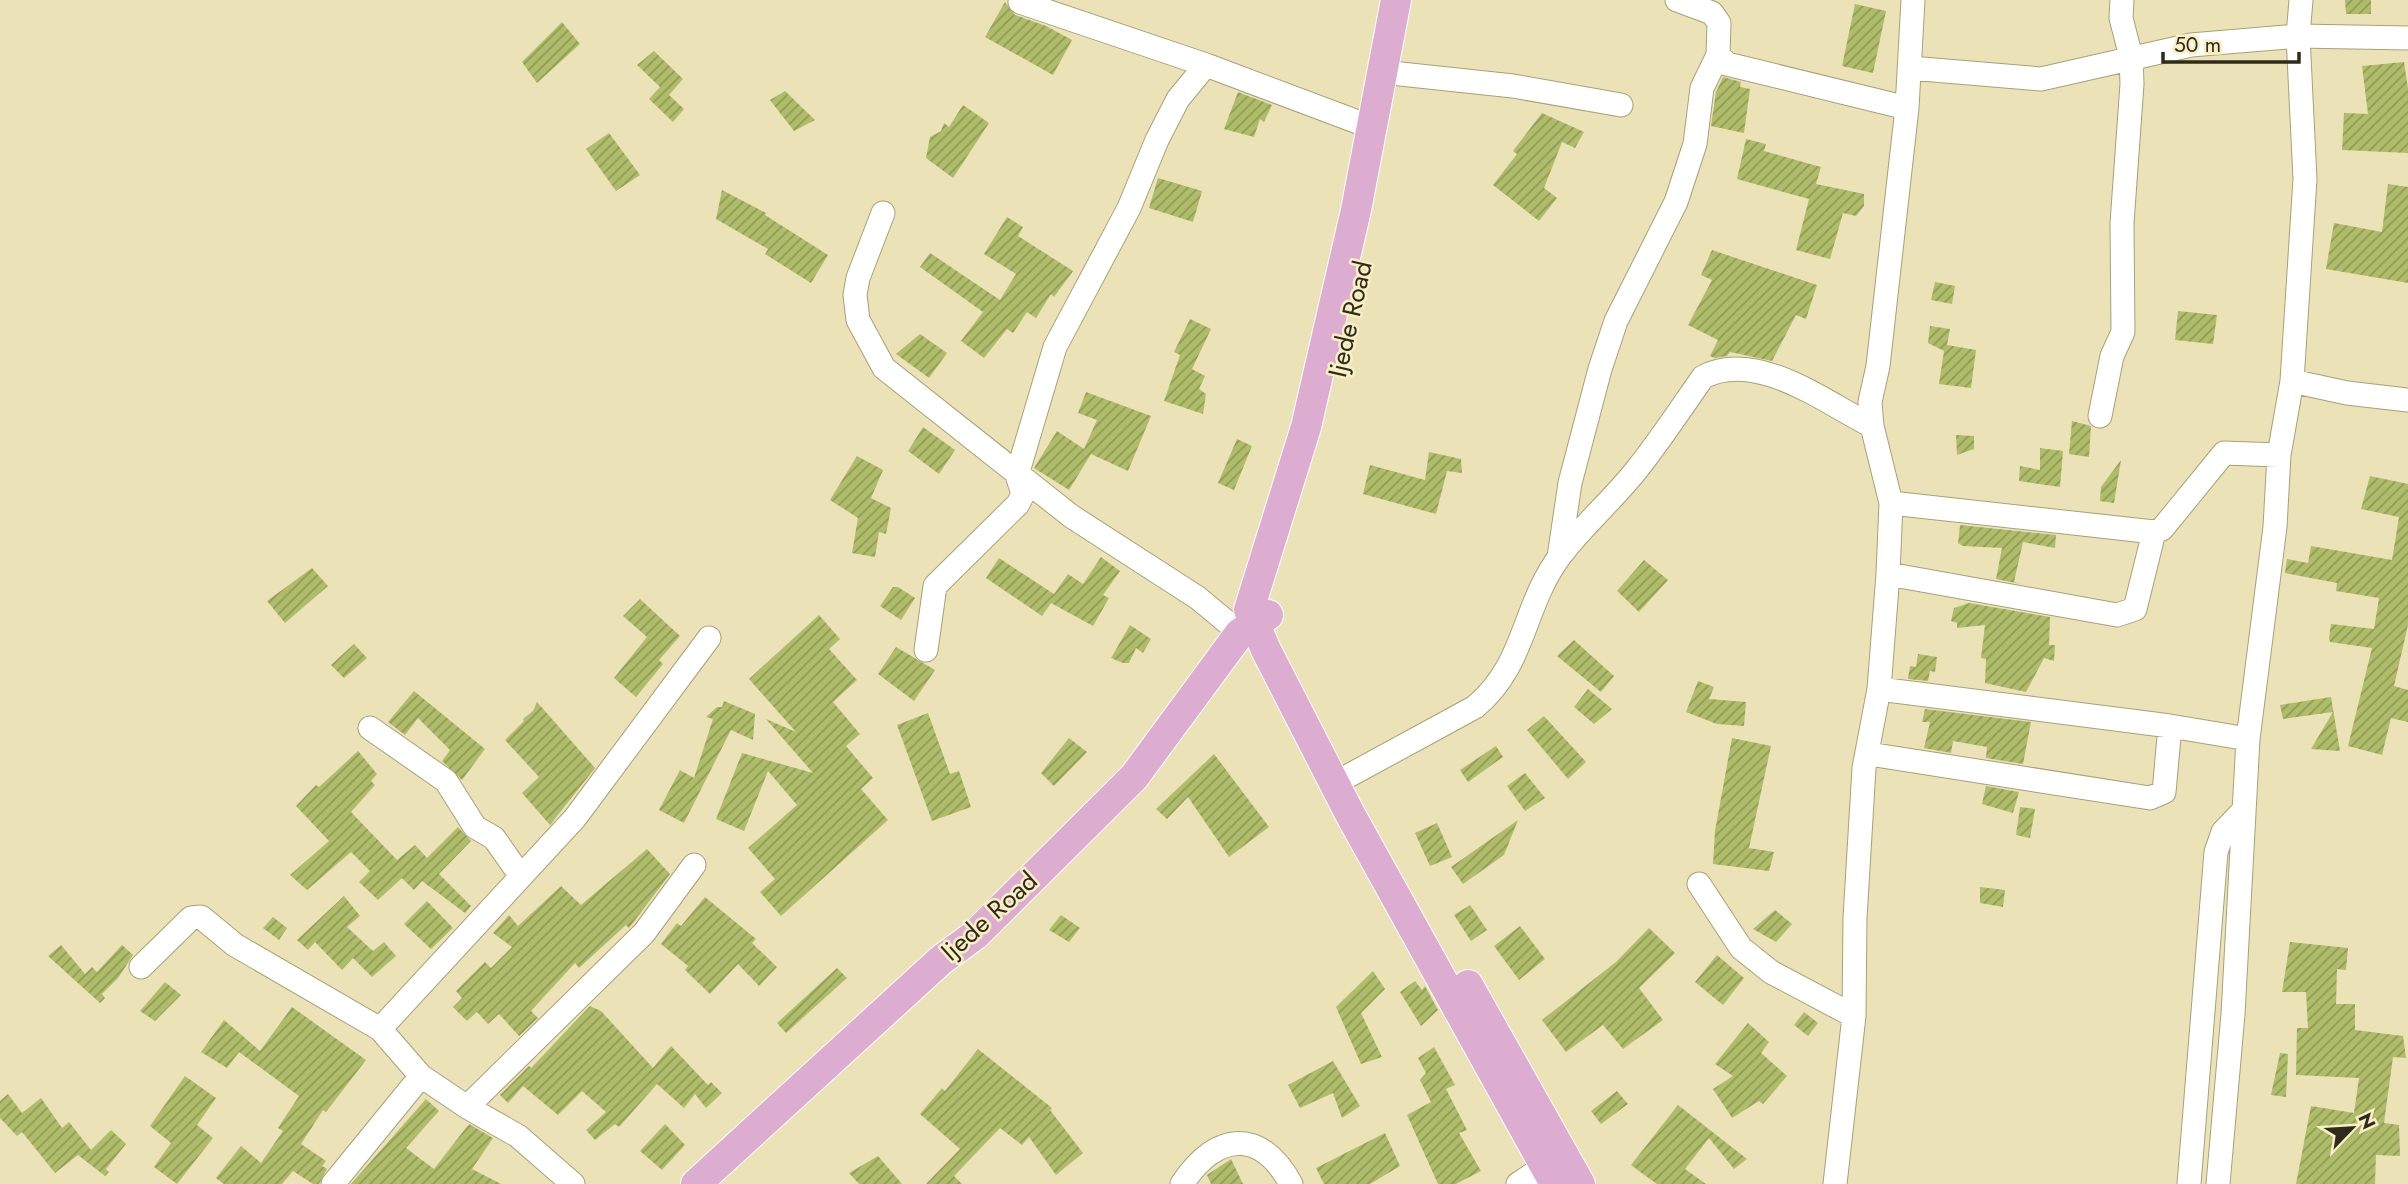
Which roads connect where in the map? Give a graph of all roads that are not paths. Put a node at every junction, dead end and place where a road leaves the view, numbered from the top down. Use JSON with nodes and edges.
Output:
{"nodes":[{"id":1,"x":1396,"y":0,"type":"edge"},
{"id":2,"x":1415,"y":0,"type":"edge"},
{"id":3,"x":1677,"y":0,"type":"edge"},
{"id":4,"x":1913,"y":0,"type":"edge"},
{"id":5,"x":2122,"y":0,"type":"edge"},
{"id":6,"x":2301,"y":0,"type":"edge"},
{"id":7,"x":1020,"y":2,"type":"dead end"},
{"id":8,"x":2298,"y":36,"type":"junction"},
{"id":9,"x":2408,"y":38,"type":"edge"},
{"id":10,"x":1718,"y":55,"type":"junction"},
{"id":11,"x":2131,"y":57,"type":"junction"},
{"id":12,"x":1206,"y":65,"type":"junction"},
{"id":13,"x":1910,"y":68,"type":"junction"},
{"id":14,"x":1391,"y":72,"type":"junction"},
{"id":15,"x":1622,"y":105,"type":"dead end"},
{"id":16,"x":1907,"y":108,"type":"junction"},
{"id":17,"x":1371,"y":127,"type":"junction"},
{"id":18,"x":883,"y":213,"type":"dead end"},
{"id":19,"x":2292,"y":381,"type":"junction"},
{"id":20,"x":2408,"y":400,"type":"edge"},
{"id":21,"x":2100,"y":416,"type":"dead end"},
{"id":22,"x":1872,"y":426,"type":"junction"},
{"id":23,"x":2279,"y":455,"type":"junction"},
{"id":24,"x":1017,"y":475,"type":"junction"},
{"id":25,"x":1891,"y":503,"type":"junction"},
{"id":26,"x":2154,"y":532,"type":"junction"},
{"id":27,"x":1559,"y":557,"type":"junction"},
{"id":28,"x":1888,"y":574,"type":"junction"},
{"id":29,"x":1253,"y":624,"type":"junction"},
{"id":30,"x":709,"y":638,"type":"dead end"},
{"id":31,"x":926,"y":650,"type":"dead end"},
{"id":32,"x":1879,"y":689,"type":"junction"},
{"id":33,"x":2170,"y":726,"type":"junction"},
{"id":34,"x":370,"y":728,"type":"dead end"},
{"id":35,"x":2248,"y":739,"type":"junction"},
{"id":36,"x":1869,"y":754,"type":"junction"},
{"id":37,"x":1350,"y":775,"type":"junction"},
{"id":38,"x":2244,"y":810,"type":"junction"},
{"id":39,"x":694,"y":865,"type":"dead end"},
{"id":40,"x":520,"y":875,"type":"junction"},
{"id":41,"x":1699,"y":884,"type":"dead end"},
{"id":42,"x":141,"y":967,"type":"dead end"},
{"id":43,"x":1854,"y":1016,"type":"junction"},
{"id":44,"x":380,"y":1030,"type":"junction"},
{"id":45,"x":421,"y":1076,"type":"junction"},
{"id":46,"x":467,"y":1107,"type":"junction"},
{"id":47,"x":1550,"y":1175,"type":"edge"},
{"id":48,"x":334,"y":1184,"type":"edge"},
{"id":49,"x":573,"y":1184,"type":"edge"},
{"id":50,"x":696,"y":1184,"type":"edge"},
{"id":51,"x":1182,"y":1184,"type":"edge"},
{"id":52,"x":1291,"y":1184,"type":"edge"},
{"id":53,"x":1518,"y":1184,"type":"edge"},
{"id":54,"x":1580,"y":1184,"type":"edge"},
{"id":55,"x":1835,"y":1184,"type":"edge"},
{"id":56,"x":2189,"y":1184,"type":"edge"},
{"id":57,"x":2218,"y":1184,"type":"edge"}],
"edges":[{"from":1,"to":14,"type":"main road","name":"Ijede Road"},
{"from":2,"to":14,"type":"main road","name":"Ijede Road"},
{"from":3,"to":10,"type":"street"},
{"from":4,"to":13,"type":"street"},
{"from":5,"to":11,"type":"street"},
{"from":6,"to":8,"type":"street"},
{"from":7,"to":12,"type":"street"},
{"from":8,"to":9,"type":"street"},
{"from":8,"to":11,"type":"street"},
{"from":8,"to":19,"type":"street"},
{"from":10,"to":16,"type":"street"},
{"from":10,"to":27,"type":"street"},
{"from":11,"to":13,"type":"street"},
{"from":11,"to":21,"type":"street"},
{"from":12,"to":17,"type":"street"},
{"from":12,"to":24,"type":"street"},
{"from":13,"to":16,"type":"street"},
{"from":14,"to":15,"type":"street"},
{"from":14,"to":17,"type":"main road","name":"Ijede Road"},
{"from":14,"to":29,"type":"main road","name":"Ijede Road"},
{"from":16,"to":22,"type":"street"},
{"from":17,"to":29,"type":"main road","name":"Ijede Road"},
{"from":18,"to":24,"type":"street"},
{"from":19,"to":20,"type":"street"},
{"from":19,"to":23,"type":"street"},
{"from":22,"to":25,"type":"street"},
{"from":22,"to":27,"type":"street"},
{"from":23,"to":26,"type":"street"},
{"from":23,"to":35,"type":"street"},
{"from":24,"to":29,"type":"street"},
{"from":24,"to":31,"type":"street"},
{"from":25,"to":26,"type":"street"},
{"from":25,"to":28,"type":"street"},
{"from":26,"to":28,"type":"street"},
{"from":27,"to":37,"type":"street"},
{"from":28,"to":32,"type":"street"},
{"from":29,"to":37,"type":"main road"},
{"from":29,"to":47,"type":"main road"},
{"from":29,"to":50,"type":"main road","name":"Ijede Road"},
{"from":30,"to":40,"type":"street"},
{"from":32,"to":33,"type":"street"},
{"from":32,"to":36,"type":"street"},
{"from":33,"to":35,"type":"street"},
{"from":33,"to":36,"type":"street"},
{"from":34,"to":40,"type":"street"},
{"from":35,"to":38,"type":"street"},
{"from":36,"to":43,"type":"street"},
{"from":37,"to":54,"type":"main road"},
{"from":38,"to":56,"type":"street"},
{"from":38,"to":57,"type":"street"},
{"from":39,"to":46,"type":"street"},
{"from":40,"to":44,"type":"street"},
{"from":41,"to":43,"type":"street"},
{"from":42,"to":44,"type":"street"},
{"from":43,"to":55,"type":"street"},
{"from":44,"to":45,"type":"street"},
{"from":45,"to":46,"type":"street"},
{"from":45,"to":48,"type":"street"},
{"from":46,"to":49,"type":"street"},
{"from":47,"to":53,"type":"street"},
{"from":51,"to":52,"type":"street"}]}
